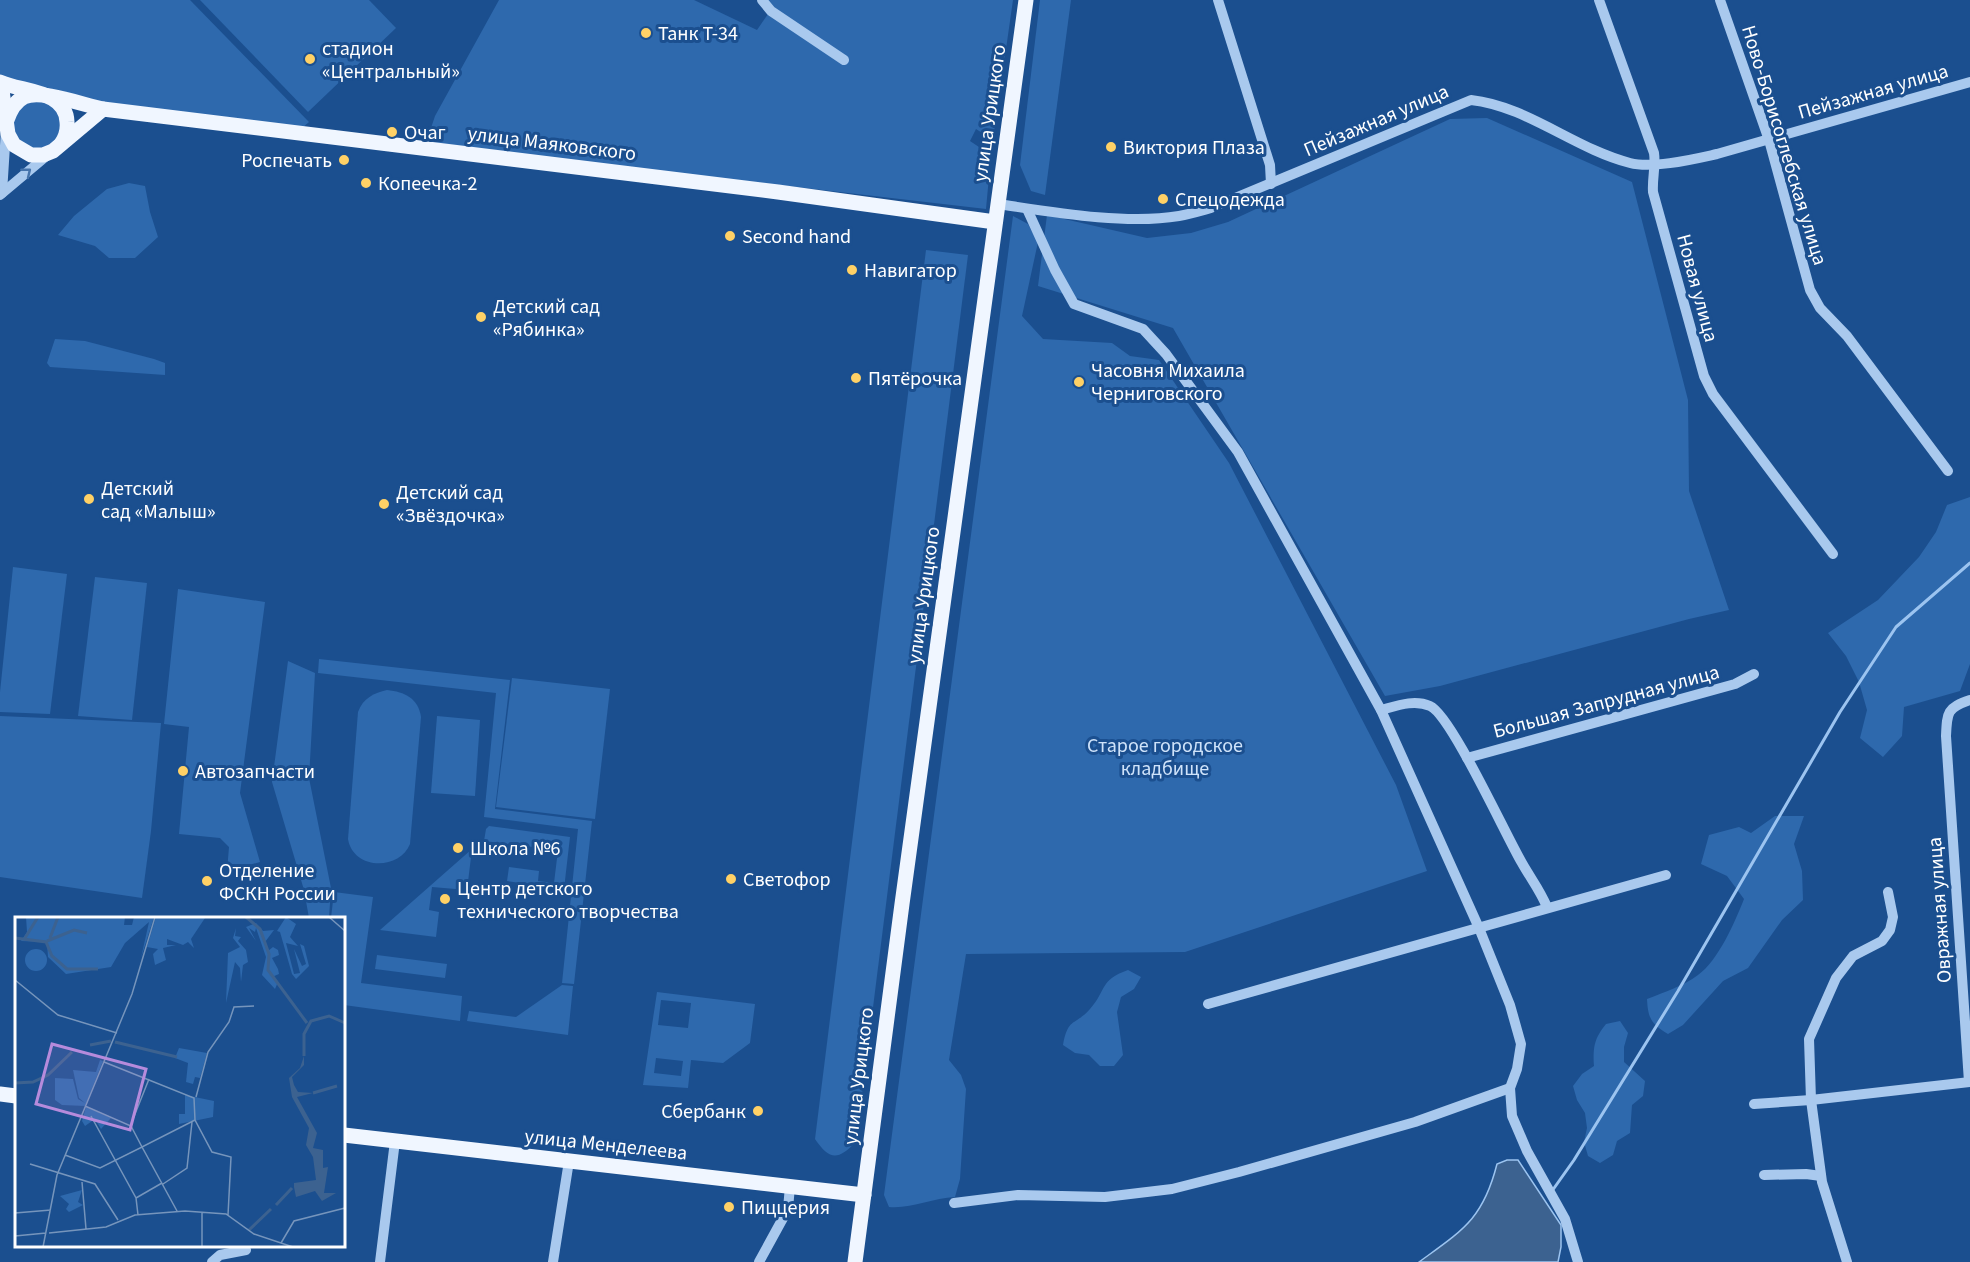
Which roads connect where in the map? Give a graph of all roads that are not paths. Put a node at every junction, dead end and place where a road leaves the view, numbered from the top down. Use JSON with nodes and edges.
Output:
{"nodes":[{"id":1,"x":762,"y":0,"type":"edge"},
{"id":2,"x":1026,"y":0,"type":"edge"},
{"id":3,"x":1218,"y":0,"type":"edge"},
{"id":4,"x":1599,"y":0,"type":"edge"},
{"id":5,"x":1720,"y":0,"type":"edge"},
{"id":6,"x":844,"y":60,"type":"dead end"},
{"id":7,"x":1970,"y":82,"type":"edge"},
{"id":8,"x":1,"y":83,"type":"edge"},
{"id":9,"x":50,"y":97,"type":"junction"},
{"id":10,"x":103,"y":109,"type":"junction"},
{"id":11,"x":7,"y":120,"type":"junction"},
{"id":12,"x":1769,"y":140,"type":"junction"},
{"id":13,"x":53,"y":151,"type":"junction"},
{"id":14,"x":1655,"y":164,"type":"junction"},
{"id":15,"x":1271,"y":184,"type":"junction"},
{"id":16,"x":1,"y":194,"type":"edge"},
{"id":17,"x":998,"y":204,"type":"junction"},
{"id":18,"x":1028,"y":209,"type":"junction"},
{"id":19,"x":995,"y":222,"type":"junction"},
{"id":20,"x":1948,"y":471,"type":"dead end"},
{"id":21,"x":1833,"y":554,"type":"dead end"},
{"id":22,"x":1754,"y":674,"type":"dead end"},
{"id":23,"x":1970,"y":700,"type":"edge"},
{"id":24,"x":1381,"y":710,"type":"junction"},
{"id":25,"x":1467,"y":758,"type":"junction"},
{"id":26,"x":1666,"y":875,"type":"dead end"},
{"id":27,"x":1888,"y":891,"type":"dead end"},
{"id":28,"x":1547,"y":907,"type":"junction"},
{"id":29,"x":1479,"y":928,"type":"junction"},
{"id":30,"x":1208,"y":1004,"type":"dead end"},
{"id":31,"x":1969,"y":1082,"type":"edge"},
{"id":32,"x":1510,"y":1088,"type":"junction"},
{"id":33,"x":0,"y":1094,"type":"edge"},
{"id":34,"x":15,"y":1096,"type":"edge"},
{"id":35,"x":1811,"y":1100,"type":"junction"},
{"id":36,"x":1754,"y":1104,"type":"dead end"},
{"id":37,"x":345,"y":1135,"type":"edge"},
{"id":38,"x":395,"y":1141,"type":"junction"},
{"id":39,"x":569,"y":1161,"type":"junction"},
{"id":40,"x":1764,"y":1175,"type":"dead end"},
{"id":41,"x":1821,"y":1176,"type":"junction"},
{"id":42,"x":790,"y":1186,"type":"junction"},
{"id":43,"x":864,"y":1195,"type":"junction"},
{"id":44,"x":954,"y":1203,"type":"dead end"},
{"id":45,"x":246,"y":1250,"type":"dead end"},
{"id":46,"x":212,"y":1262,"type":"edge"},
{"id":47,"x":380,"y":1262,"type":"edge"},
{"id":48,"x":554,"y":1262,"type":"edge"},
{"id":49,"x":759,"y":1262,"type":"edge"},
{"id":50,"x":855,"y":1262,"type":"edge"},
{"id":51,"x":1578,"y":1262,"type":"edge"},
{"id":52,"x":1847,"y":1262,"type":"edge"}],
"edges":[{"from":1,"to":6,"type":"street"},
{"from":2,"to":17,"type":"main road","name":"улица Урицкого"},
{"from":3,"to":15,"type":"street"},
{"from":4,"to":14,"type":"street","name":"Новая улица"},
{"from":5,"to":12,"type":"street","name":"Ново-Борисоглебская улица"},
{"from":7,"to":12,"type":"street","name":"Пейзажная улица"},
{"from":8,"to":9,"type":"main road"},
{"from":8,"to":11,"type":"main road"},
{"from":9,"to":10,"type":"main road","name":"улица Маяковского"},
{"from":9,"to":11,"type":"main road"},
{"from":9,"to":13,"type":"main road"},
{"from":10,"to":13,"type":"main road"},
{"from":10,"to":19,"type":"main road","name":"улица Маяковского"},
{"from":11,"to":13,"type":"main road"},
{"from":11,"to":16,"type":"street"},
{"from":12,"to":14,"type":"street","name":"Пейзажная улица"},
{"from":12,"to":20,"type":"street","name":"Ново-Борисоглебская улица"},
{"from":16,"to":13,"type":"street","one_way":true},
{"from":14,"to":15,"type":"street","name":"Пейзажная улица"},
{"from":14,"to":21,"type":"street","name":"Новая улица"},
{"from":15,"to":18,"type":"street","name":"Пейзажная улица"},
{"from":17,"to":18,"type":"street","name":"Пейзажная улица"},
{"from":17,"to":19,"type":"main road","name":"улица Урицкого"},
{"from":18,"to":24,"type":"street"},
{"from":19,"to":43,"type":"main road","name":"улица Урицкого"},
{"from":22,"to":25,"type":"street","name":"Большая Запрудная улица"},
{"from":23,"to":31,"type":"street","name":"Овражная улица"},
{"from":24,"to":25,"type":"street"},
{"from":24,"to":29,"type":"street"},
{"from":25,"to":28,"type":"street"},
{"from":26,"to":28,"type":"street"},
{"from":27,"to":35,"type":"street"},
{"from":28,"to":29,"type":"street"},
{"from":29,"to":30,"type":"street"},
{"from":29,"to":32,"type":"street"},
{"from":31,"to":35,"type":"street"},
{"from":32,"to":44,"type":"street"},
{"from":32,"to":51,"type":"street"},
{"from":33,"to":34,"type":"main road"},
{"from":35,"to":36,"type":"street"},
{"from":35,"to":41,"type":"street"},
{"from":37,"to":38,"type":"main road","name":"улица Менделеева"},
{"from":38,"to":39,"type":"main road","name":"улица Менделеева"},
{"from":38,"to":47,"type":"street"},
{"from":39,"to":42,"type":"main road","name":"улица Менделеева"},
{"from":39,"to":48,"type":"street"},
{"from":40,"to":41,"type":"street"},
{"from":41,"to":52,"type":"street"},
{"from":42,"to":43,"type":"main road","name":"улица Менделеева"},
{"from":42,"to":49,"type":"street"},
{"from":43,"to":50,"type":"main road","name":"улица Урицкого"},
{"from":45,"to":46,"type":"street"}]}
